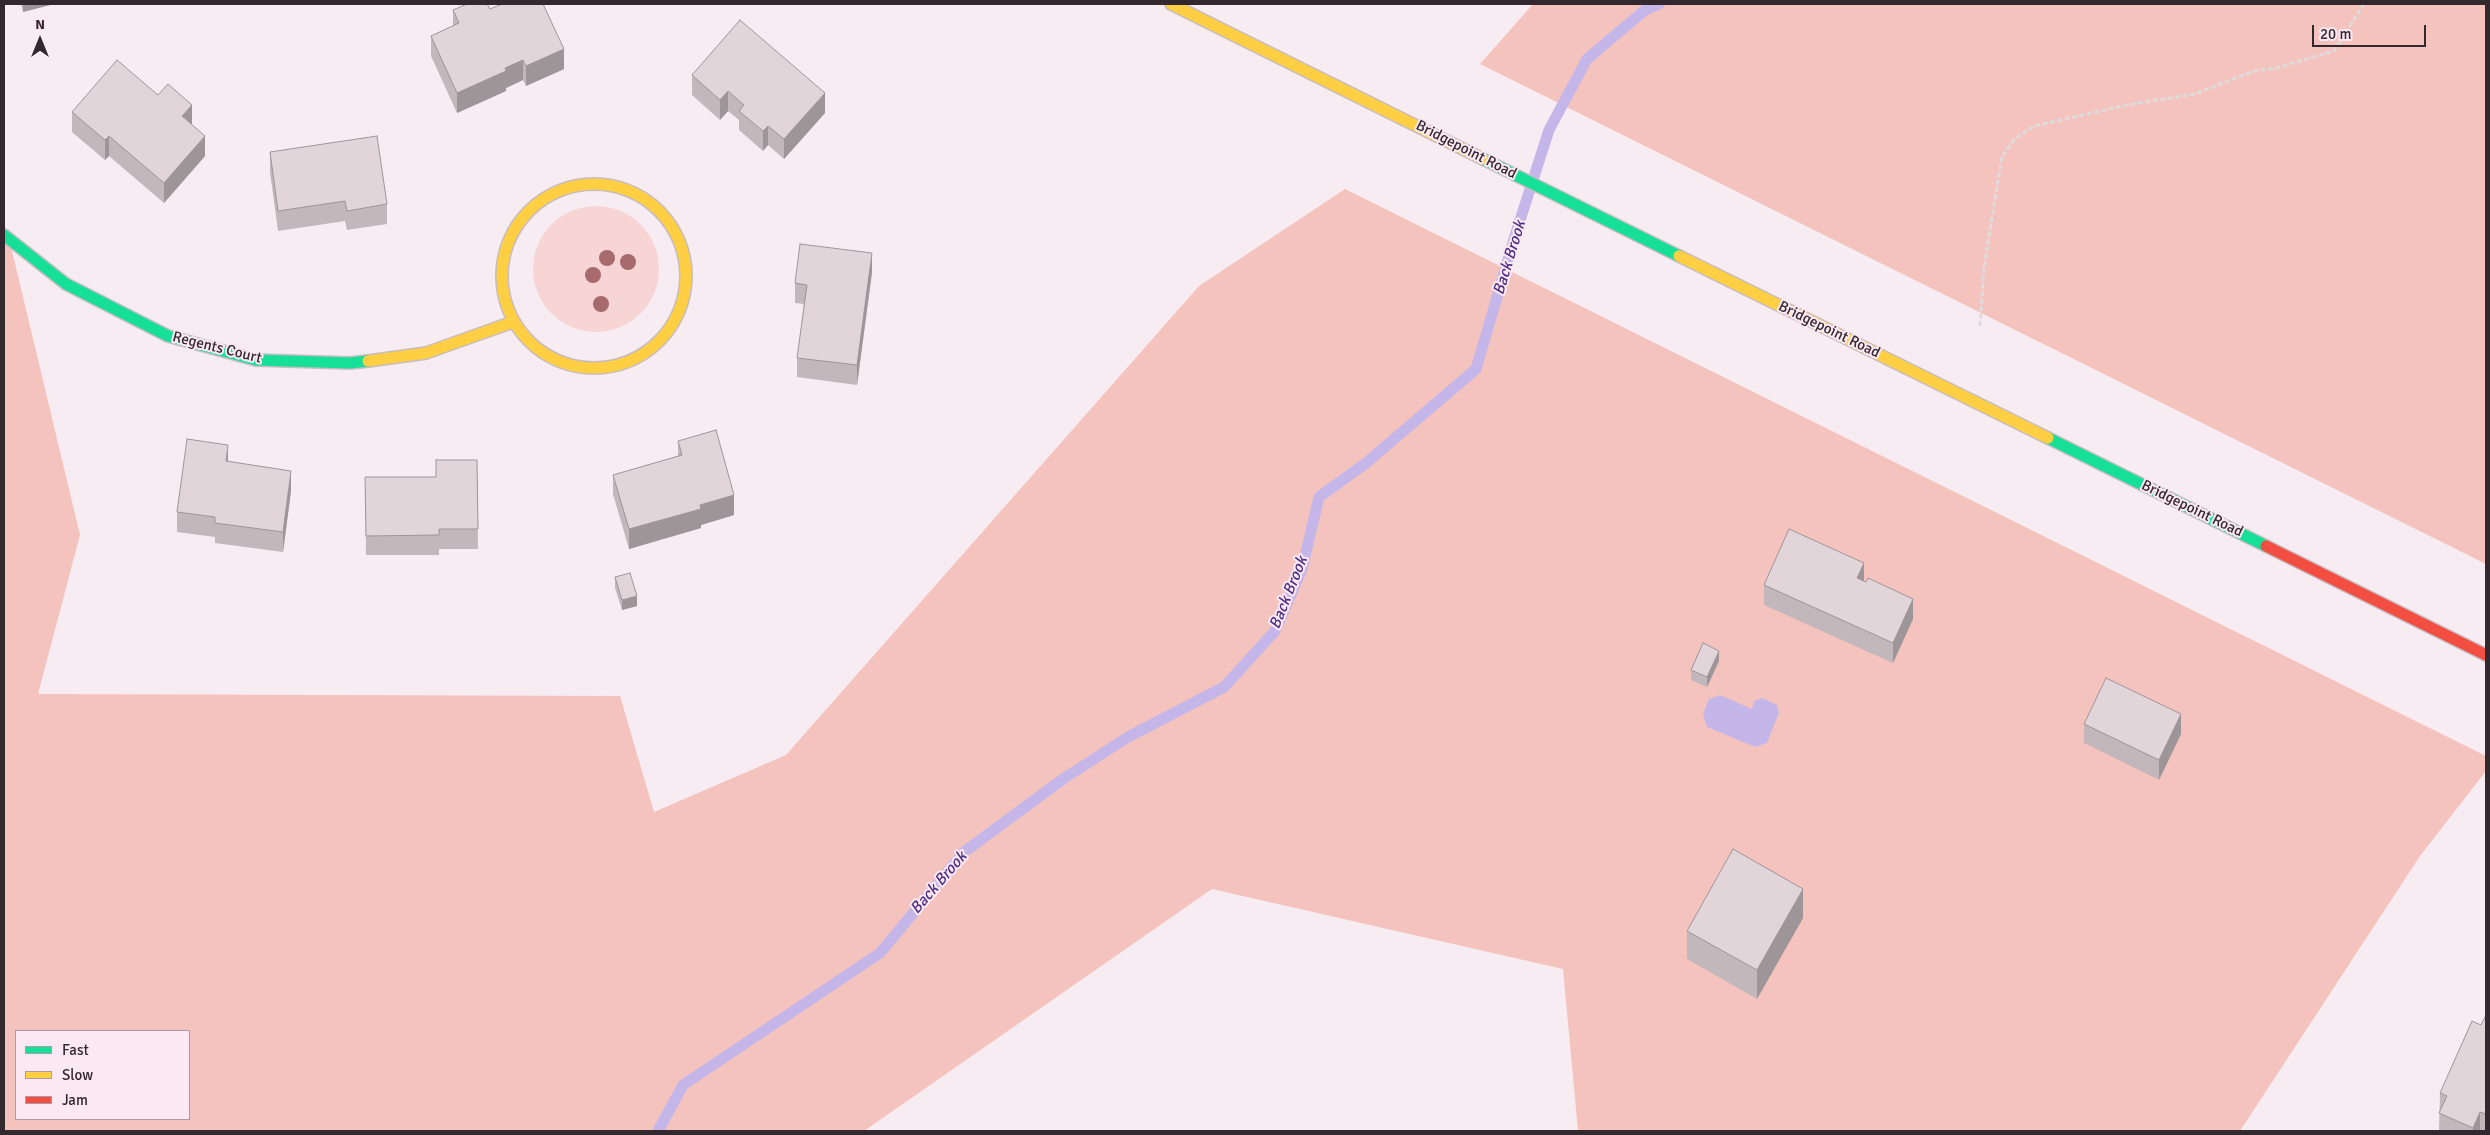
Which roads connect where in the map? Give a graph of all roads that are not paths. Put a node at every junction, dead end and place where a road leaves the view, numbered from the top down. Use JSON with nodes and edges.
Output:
{"nodes":[{"id":1,"x":1171,"y":4,"type":"edge"},
{"id":2,"x":4,"y":235,"type":"edge"},
{"id":3,"x":513,"y":322,"type":"junction"},
{"id":4,"x":2486,"y":655,"type":"edge"}],
"edges":[{"from":1,"to":4,"type":"street","name":"Bridgepoint Road"},
{"from":2,"to":3,"type":"street","name":"Regents Court"},
{"from":3,"to":3,"type":"street"}]}
